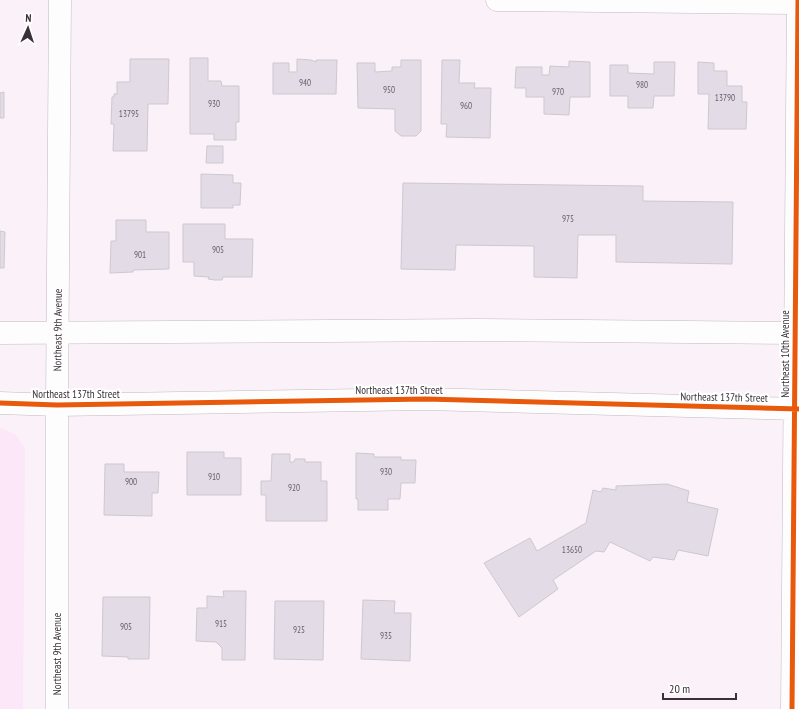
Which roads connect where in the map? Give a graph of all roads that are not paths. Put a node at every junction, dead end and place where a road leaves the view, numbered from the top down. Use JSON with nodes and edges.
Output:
{"nodes":[{"id":1,"x":60,"y":0,"type":"edge"},
{"id":2,"x":497,"y":0,"type":"edge"},
{"id":3,"x":798,"y":2,"type":"edge"},
{"id":4,"x":0,"y":333,"type":"edge"},
{"id":5,"x":58,"y":333,"type":"junction"},
{"id":6,"x":797,"y":333,"type":"edge"},
{"id":7,"x":0,"y":403,"type":"edge"},
{"id":8,"x":57,"y":405,"type":"junction"},
{"id":9,"x":797,"y":409,"type":"edge"},
{"id":10,"x":57,"y":709,"type":"edge"},
{"id":11,"x":792,"y":709,"type":"edge"}],
"edges":[{"from":1,"to":5,"type":"street","name":"Northeast 9th Avenue"},
{"from":2,"to":3,"type":"street"},
{"from":3,"to":6,"type":"street","name":"Northeast 10th Avenue"},
{"from":4,"to":5,"type":"street"},
{"from":5,"to":6,"type":"street"},
{"from":5,"to":8,"type":"street","name":"Northeast 9th Avenue"},
{"from":6,"to":9,"type":"street","name":"Northeast 10th Avenue"},
{"from":7,"to":8,"type":"street","name":"Northeast 137th Street"},
{"from":8,"to":9,"type":"street","name":"Northeast 137th Street"},
{"from":8,"to":10,"type":"street","name":"Northeast 9th Avenue"},
{"from":9,"to":11,"type":"street","name":"Northeast 10th Avenue"}]}
